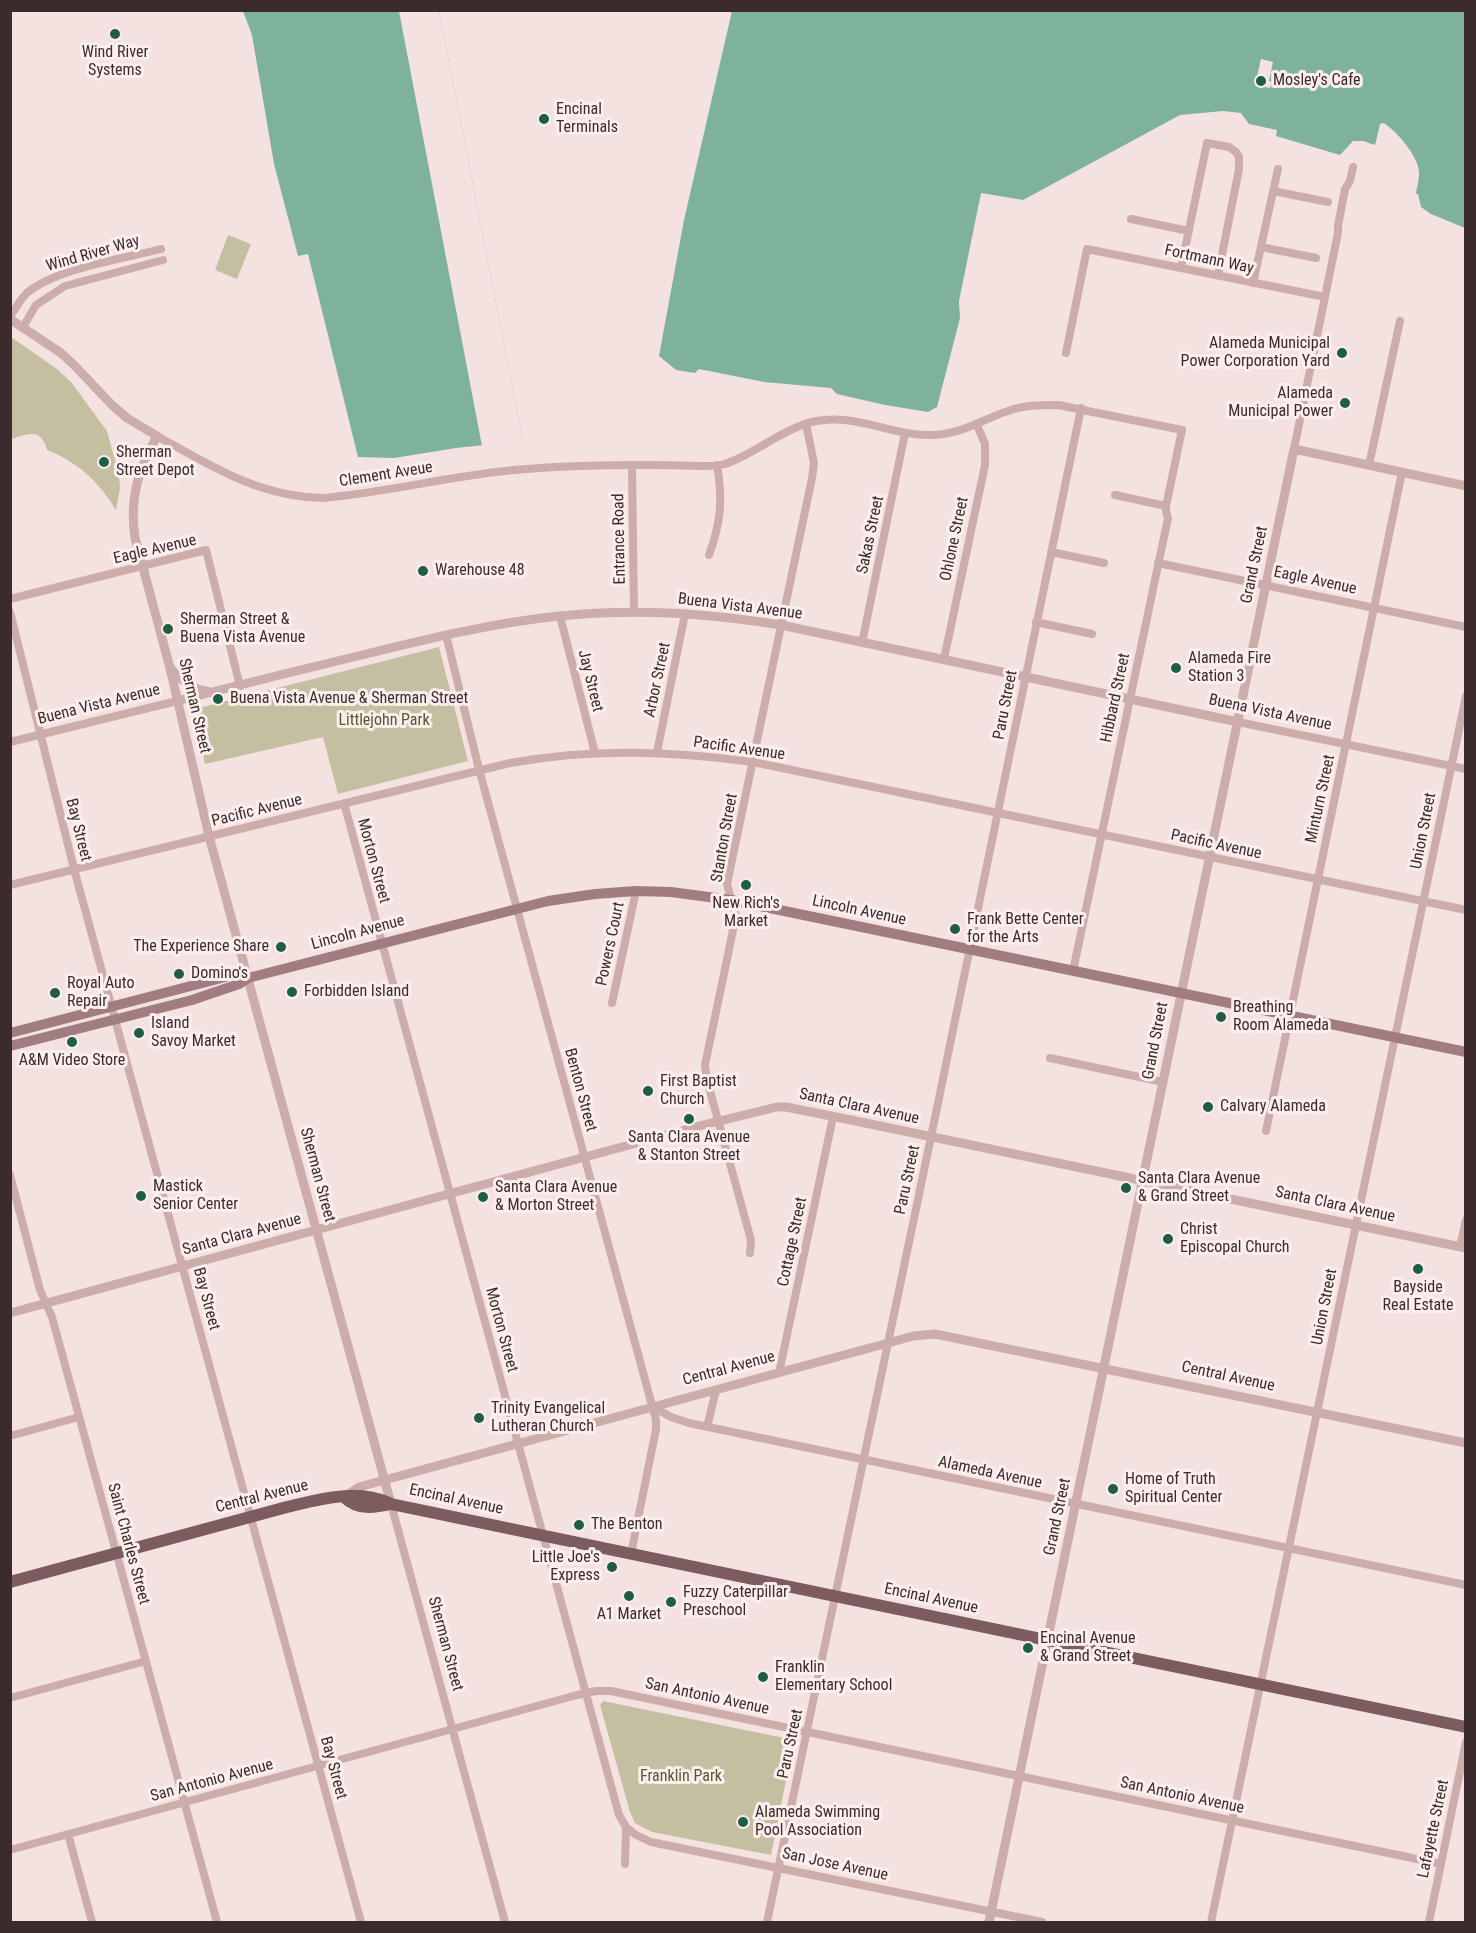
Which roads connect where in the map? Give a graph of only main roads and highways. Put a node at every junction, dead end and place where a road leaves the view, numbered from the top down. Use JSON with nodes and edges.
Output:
{"nodes":[{"id":1,"x":248,"y":978,"type":"junction"},
{"id":2,"x":10,"y":1033,"type":"edge"},
{"id":3,"x":10,"y":1046,"type":"edge"},
{"id":4,"x":1466,"y":1052,"type":"edge"},
{"id":5,"x":344,"y":1497,"type":"joint"},
{"id":6,"x":10,"y":1582,"type":"edge"},
{"id":7,"x":1466,"y":1727,"type":"edge"}],
"edges":[{"from":1,"to":2,"type":"main road","name":"Lincoln Avenue"},
{"from":1,"to":3,"type":"main road","name":"Lincoln Avenue"},
{"from":1,"to":4,"type":"main road","name":"Lincoln Avenue"},
{"from":5,"to":6,"type":"main road","name":"Central Avenue"},
{"from":5,"to":7,"type":"main road","name":"Encinal Avenue"}]}
